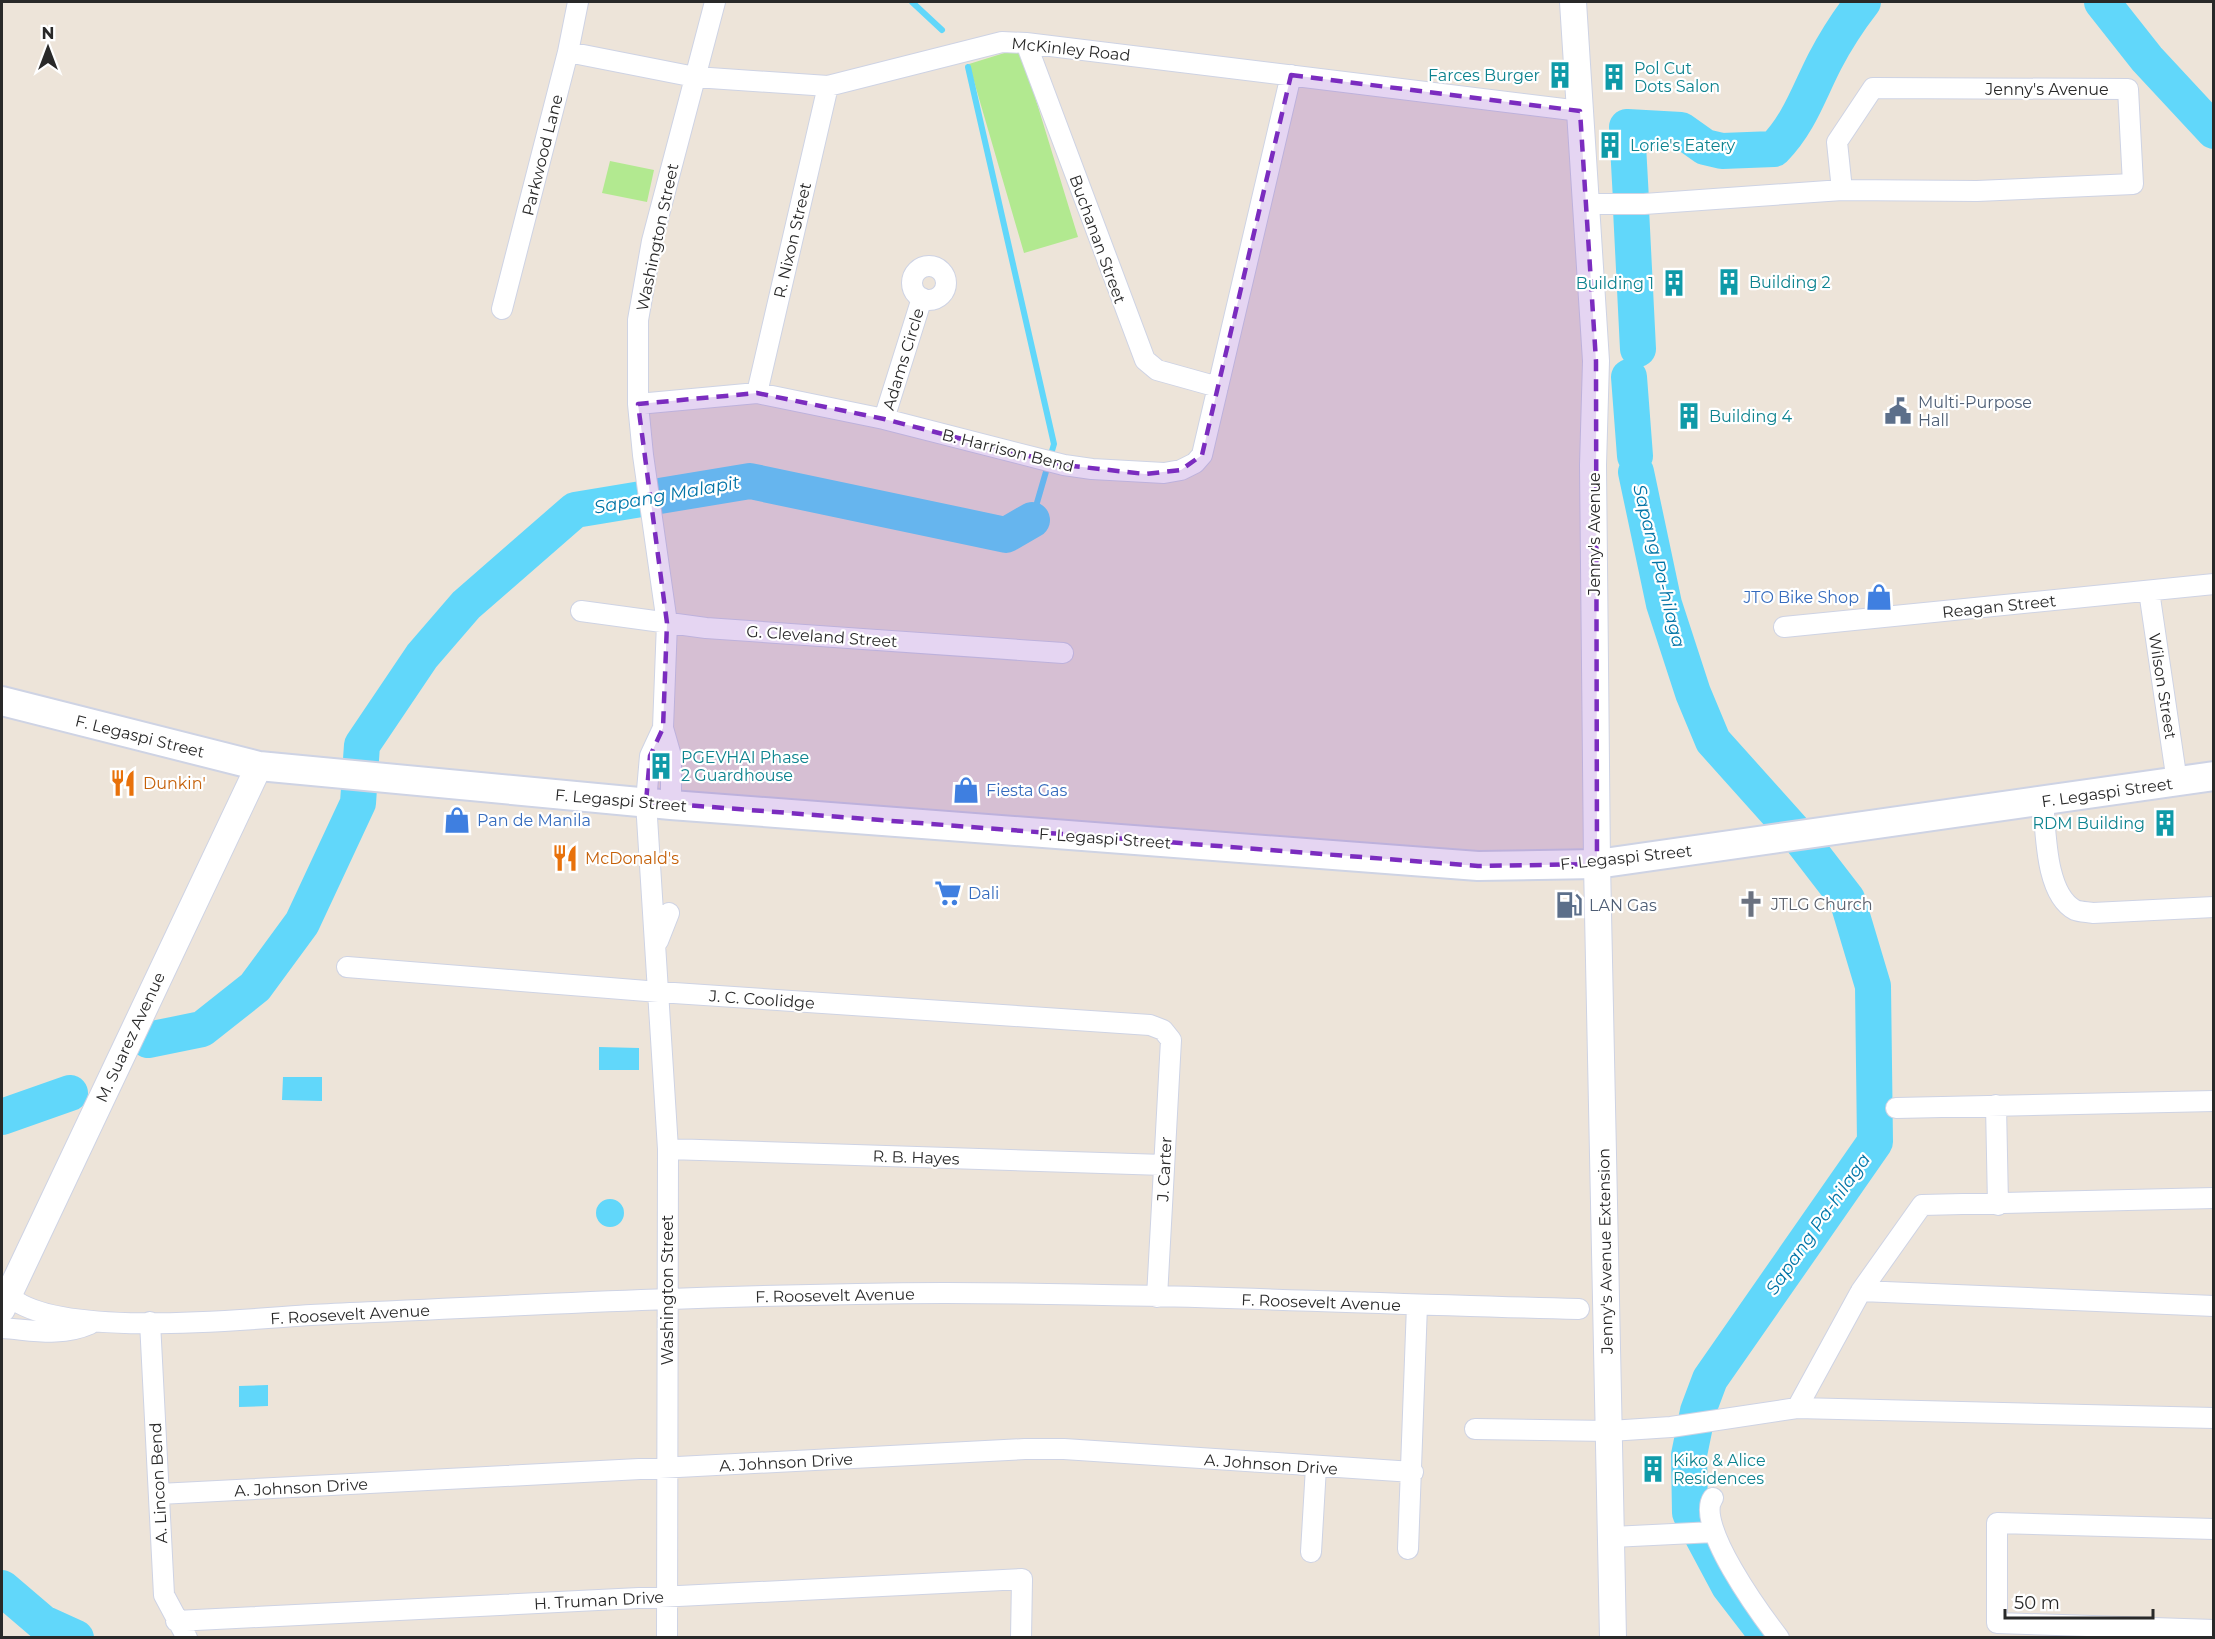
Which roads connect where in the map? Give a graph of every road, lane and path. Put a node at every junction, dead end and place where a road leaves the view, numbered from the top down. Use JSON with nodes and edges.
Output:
{"nodes":[{"id":1,"x":578,"y":2,"type":"edge"},
{"id":2,"x":715,"y":2,"type":"edge"},
{"id":3,"x":1573,"y":2,"type":"edge"},
{"id":4,"x":1026,"y":42,"type":"junction"},
{"id":5,"x":568,"y":52,"type":"junction"},
{"id":6,"x":1291,"y":75,"type":"junction"},
{"id":7,"x":695,"y":78,"type":"junction"},
{"id":8,"x":828,"y":86,"type":"junction"},
{"id":9,"x":1580,"y":111,"type":"junction"},
{"id":10,"x":1842,"y":190,"type":"junction"},
{"id":11,"x":1585,"y":204,"type":"junction"},
{"id":12,"x":922,"y":298,"type":"dead end"},
{"id":13,"x":502,"y":309,"type":"dead end"},
{"id":14,"x":1218,"y":387,"type":"junction"},
{"id":15,"x":757,"y":393,"type":"junction"},
{"id":16,"x":638,"y":404,"type":"junction"},
{"id":17,"x":884,"y":419,"type":"junction"},
{"id":18,"x":2214,"y":584,"type":"edge"},
{"id":19,"x":2149,"y":591,"type":"junction"},
{"id":20,"x":581,"y":611,"type":"dead end"},
{"id":21,"x":667,"y":623,"type":"junction"},
{"id":22,"x":1784,"y":627,"type":"dead end"},
{"id":23,"x":1063,"y":653,"type":"dead end"},
{"id":24,"x":2,"y":700,"type":"edge"},
{"id":25,"x":259,"y":766,"type":"junction"},
{"id":26,"x":2214,"y":776,"type":"edge"},
{"id":27,"x":2177,"y":782,"type":"junction"},
{"id":28,"x":2043,"y":801,"type":"junction"},
{"id":29,"x":659,"y":804,"type":"junction"},
{"id":30,"x":1597,"y":864,"type":"junction"},
{"id":31,"x":2214,"y":907,"type":"edge"},
{"id":32,"x":669,"y":913,"type":"dead end"},
{"id":33,"x":657,"y":943,"type":"junction"},
{"id":34,"x":347,"y":967,"type":"dead end"},
{"id":35,"x":659,"y":992,"type":"junction"},
{"id":36,"x":1171,"y":1040,"type":"joint"},
{"id":37,"x":2214,"y":1101,"type":"edge"},
{"id":38,"x":1996,"y":1106,"type":"junction"},
{"id":39,"x":1896,"y":1108,"type":"dead end"},
{"id":40,"x":668,"y":1149,"type":"junction"},
{"id":41,"x":1164,"y":1165,"type":"junction"},
{"id":42,"x":2214,"y":1198,"type":"edge"},
{"id":43,"x":1998,"y":1204,"type":"junction"},
{"id":44,"x":1861,"y":1291,"type":"junction"},
{"id":45,"x":1157,"y":1297,"type":"junction"},
{"id":46,"x":666,"y":1299,"type":"junction"},
{"id":47,"x":4,"y":1302,"type":"edge"},
{"id":48,"x":1418,"y":1305,"type":"junction"},
{"id":49,"x":2214,"y":1306,"type":"edge"},
{"id":50,"x":1579,"y":1309,"type":"dead end"},
{"id":51,"x":150,"y":1322,"type":"junction"},
{"id":52,"x":92,"y":1323,"type":"junction"},
{"id":53,"x":2,"y":1328,"type":"edge"},
{"id":54,"x":1797,"y":1408,"type":"junction"},
{"id":55,"x":2214,"y":1418,"type":"edge"},
{"id":56,"x":1475,"y":1429,"type":"dead end"},
{"id":57,"x":1610,"y":1431,"type":"junction"},
{"id":58,"x":1316,"y":1467,"type":"junction"},
{"id":59,"x":669,"y":1468,"type":"junction"},
{"id":60,"x":1413,"y":1472,"type":"junction"},
{"id":61,"x":159,"y":1494,"type":"junction"},
{"id":62,"x":1713,"y":1498,"type":"dead end"},
{"id":63,"x":2214,"y":1529,"type":"edge"},
{"id":64,"x":1705,"y":1534,"type":"junction"},
{"id":65,"x":1612,"y":1537,"type":"junction"},
{"id":66,"x":1408,"y":1548,"type":"dead end"},
{"id":67,"x":1311,"y":1552,"type":"dead end"},
{"id":68,"x":667,"y":1597,"type":"junction"},
{"id":69,"x":181,"y":1630,"type":"edge"},
{"id":70,"x":2214,"y":1630,"type":"edge"},
{"id":71,"x":667,"y":1638,"type":"edge"},
{"id":72,"x":1021,"y":1638,"type":"edge"},
{"id":73,"x":1613,"y":1638,"type":"edge"},
{"id":74,"x":1779,"y":1638,"type":"edge"}],
"edges":[{"from":1,"to":5,"type":"street","name":"Parkwood Lane"},
{"from":2,"to":7,"type":"street","name":"Washington Street"},
{"from":3,"to":9,"type":"street","name":"Jenny's Avenue"},
{"from":4,"to":6,"type":"street","name":"McKinley Road"},
{"from":4,"to":8,"type":"street","name":"McKinley Road"},
{"from":4,"to":14,"type":"street","name":"Buchanan Street"},
{"from":5,"to":7,"type":"street","name":"McKinley Road"},
{"from":5,"to":13,"type":"street","name":"Parkwood Lane"},
{"from":6,"to":9,"type":"street","name":"McKinley Road"},
{"from":6,"to":14,"type":"street","name":"B. Harrison Bend"},
{"from":7,"to":8,"type":"street","name":"McKinley Road"},
{"from":7,"to":16,"type":"street","name":"Washington Street"},
{"from":8,"to":15,"type":"street","name":"R. Nixon Street"},
{"from":9,"to":11,"type":"street","name":"Jenny's Avenue"},
{"from":10,"to":10,"type":"street","name":"Jenny's Avenue"},
{"from":10,"to":11,"type":"street","name":"Jenny's Avenue"},
{"from":11,"to":30,"type":"street","name":"Jenny's Avenue"},
{"from":12,"to":17,"type":"street","name":"Adams Circle"},
{"from":14,"to":17,"type":"street","name":"B. Harrison Bend"},
{"from":15,"to":16,"type":"street","name":"B. Harrison Bend"},
{"from":15,"to":17,"type":"street","name":"B. Harrison Bend"},
{"from":16,"to":21,"type":"street","name":"Washington Street"},
{"from":18,"to":19,"type":"street","name":"Reagan Street"},
{"from":19,"to":22,"type":"street","name":"Reagan Street"},
{"from":19,"to":27,"type":"street","name":"Wilson Street"},
{"from":20,"to":21,"type":"street","name":"G. Cleveland Street"},
{"from":21,"to":23,"type":"street","name":"G. Cleveland Street"},
{"from":21,"to":29,"type":"street","name":"Washington Street"},
{"from":24,"to":25,"type":"main road","name":"F. Legaspi Street"},
{"from":25,"to":29,"type":"main road","name":"F. Legaspi Street"},
{"from":25,"to":47,"type":"street","name":"M. Suarez Avenue"},
{"from":26,"to":27,"type":"main road","name":"F. Legaspi Street"},
{"from":27,"to":28,"type":"main road","name":"F. Legaspi Street"},
{"from":28,"to":30,"type":"main road","name":"F. Legaspi Street"},
{"from":28,"to":31,"type":"street"},
{"from":29,"to":30,"type":"main road","name":"F. Legaspi Street"},
{"from":29,"to":33,"type":"street","name":"Washington Street"},
{"from":30,"to":57,"type":"street","name":"Jenny's Avenue Extension"},
{"from":32,"to":33,"type":"street","name":"Washington Street"},
{"from":33,"to":35,"type":"street","name":"Washington Street"},
{"from":34,"to":35,"type":"street","name":"J. C. Coolidge"},
{"from":35,"to":36,"type":"street","name":"J. C. Coolidge"},
{"from":35,"to":40,"type":"street","name":"Washington Street"},
{"from":36,"to":41,"type":"street","name":"J. Carter"},
{"from":37,"to":38,"type":"street"},
{"from":38,"to":39,"type":"street"},
{"from":38,"to":43,"type":"street"},
{"from":40,"to":41,"type":"street","name":"R. B. Hayes"},
{"from":40,"to":46,"type":"street","name":"Washington Street"},
{"from":41,"to":45,"type":"street","name":"J. Carter"},
{"from":42,"to":43,"type":"street"},
{"from":43,"to":44,"type":"street"},
{"from":44,"to":49,"type":"street"},
{"from":44,"to":54,"type":"street"},
{"from":45,"to":46,"type":"street","name":"F. Roosevelt Avenue"},
{"from":45,"to":48,"type":"street","name":"F. Roosevelt Avenue"},
{"from":46,"to":51,"type":"street","name":"F. Roosevelt Avenue"},
{"from":46,"to":59,"type":"street","name":"Washington Street"},
{"from":47,"to":52,"type":"street","name":"F. Roosevelt Avenue"},
{"from":48,"to":50,"type":"street","name":"F. Roosevelt Avenue"},
{"from":48,"to":60,"type":"street"},
{"from":51,"to":52,"type":"street","name":"F. Roosevelt Avenue"},
{"from":51,"to":61,"type":"street","name":"A. Lincon Bend"},
{"from":52,"to":53,"type":"street","name":"F. Roosevelt Avenue"},
{"from":54,"to":55,"type":"street"},
{"from":54,"to":57,"type":"street"},
{"from":56,"to":57,"type":"street"},
{"from":57,"to":65,"type":"street","name":"Jenny's Avenue Extension"},
{"from":58,"to":59,"type":"street","name":"A. Johnson Drive"},
{"from":58,"to":60,"type":"street","name":"A. Johnson Drive"},
{"from":58,"to":67,"type":"street"},
{"from":59,"to":61,"type":"street","name":"A. Johnson Drive"},
{"from":59,"to":68,"type":"street","name":"Washington Street"},
{"from":60,"to":66,"type":"street"},
{"from":61,"to":69,"type":"street","name":"A. Lincon Bend"},
{"from":62,"to":64,"type":"street"},
{"from":63,"to":70,"type":"street"},
{"from":64,"to":65,"type":"street"},
{"from":64,"to":74,"type":"street"},
{"from":65,"to":73,"type":"street","name":"Jenny's Avenue Extension"},
{"from":68,"to":69,"type":"street","name":"H. Truman Drive"},
{"from":68,"to":71,"type":"street","name":"Washington Street"},
{"from":68,"to":72,"type":"street","name":"H. Truman Drive"}]}
